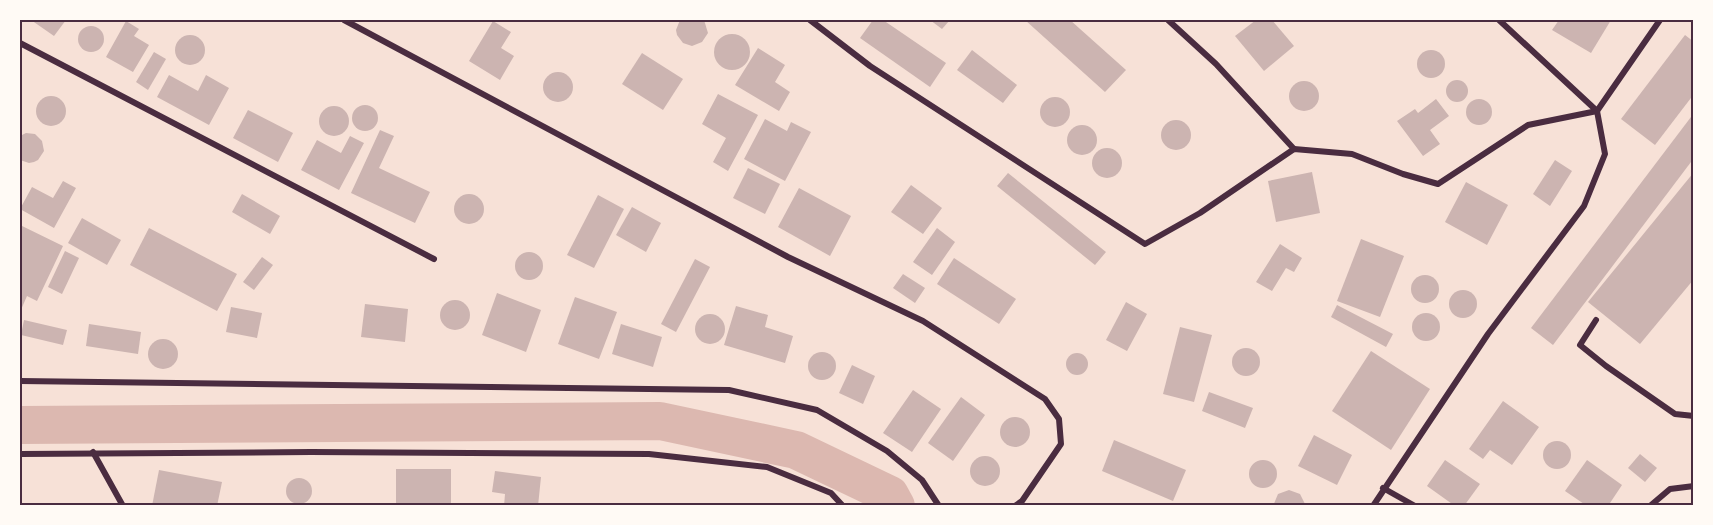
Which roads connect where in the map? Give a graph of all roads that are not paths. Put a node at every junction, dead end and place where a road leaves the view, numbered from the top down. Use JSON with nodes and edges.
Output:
{"nodes":[{"id":1,"x":344,"y":20,"type":"edge"},
{"id":2,"x":810,"y":20,"type":"edge"},
{"id":3,"x":1168,"y":20,"type":"edge"},
{"id":4,"x":1499,"y":20,"type":"edge"},
{"id":5,"x":1660,"y":20,"type":"edge"},
{"id":6,"x":20,"y":43,"type":"edge"},
{"id":7,"x":1597,"y":111,"type":"junction"},
{"id":8,"x":1294,"y":149,"type":"junction"},
{"id":9,"x":434,"y":259,"type":"dead end"},
{"id":10,"x":1596,"y":320,"type":"dead end"},
{"id":11,"x":20,"y":381,"type":"edge"},
{"id":12,"x":1694,"y":416,"type":"edge"},
{"id":13,"x":93,"y":453,"type":"junction"},
{"id":14,"x":20,"y":454,"type":"edge"},
{"id":15,"x":1694,"y":486,"type":"edge"},
{"id":16,"x":1383,"y":488,"type":"junction"},
{"id":17,"x":123,"y":506,"type":"edge"},
{"id":18,"x":843,"y":506,"type":"edge"},
{"id":19,"x":939,"y":506,"type":"edge"},
{"id":20,"x":1015,"y":506,"type":"edge"},
{"id":21,"x":1373,"y":506,"type":"edge"},
{"id":22,"x":1415,"y":506,"type":"edge"},
{"id":23,"x":1650,"y":506,"type":"edge"}],
"edges":[{"from":1,"to":20,"type":"street"},
{"from":2,"to":8,"type":"street"},
{"from":3,"to":8,"type":"street"},
{"from":4,"to":7,"type":"street"},
{"from":5,"to":7,"type":"street"},
{"from":6,"to":9,"type":"street"},
{"from":7,"to":8,"type":"street"},
{"from":7,"to":16,"type":"street"},
{"from":10,"to":12,"type":"street"},
{"from":11,"to":19,"type":"street"},
{"from":13,"to":14,"type":"street"},
{"from":13,"to":17,"type":"street"},
{"from":13,"to":18,"type":"street"},
{"from":15,"to":23,"type":"street"},
{"from":16,"to":21,"type":"street"},
{"from":16,"to":22,"type":"street"}]}
